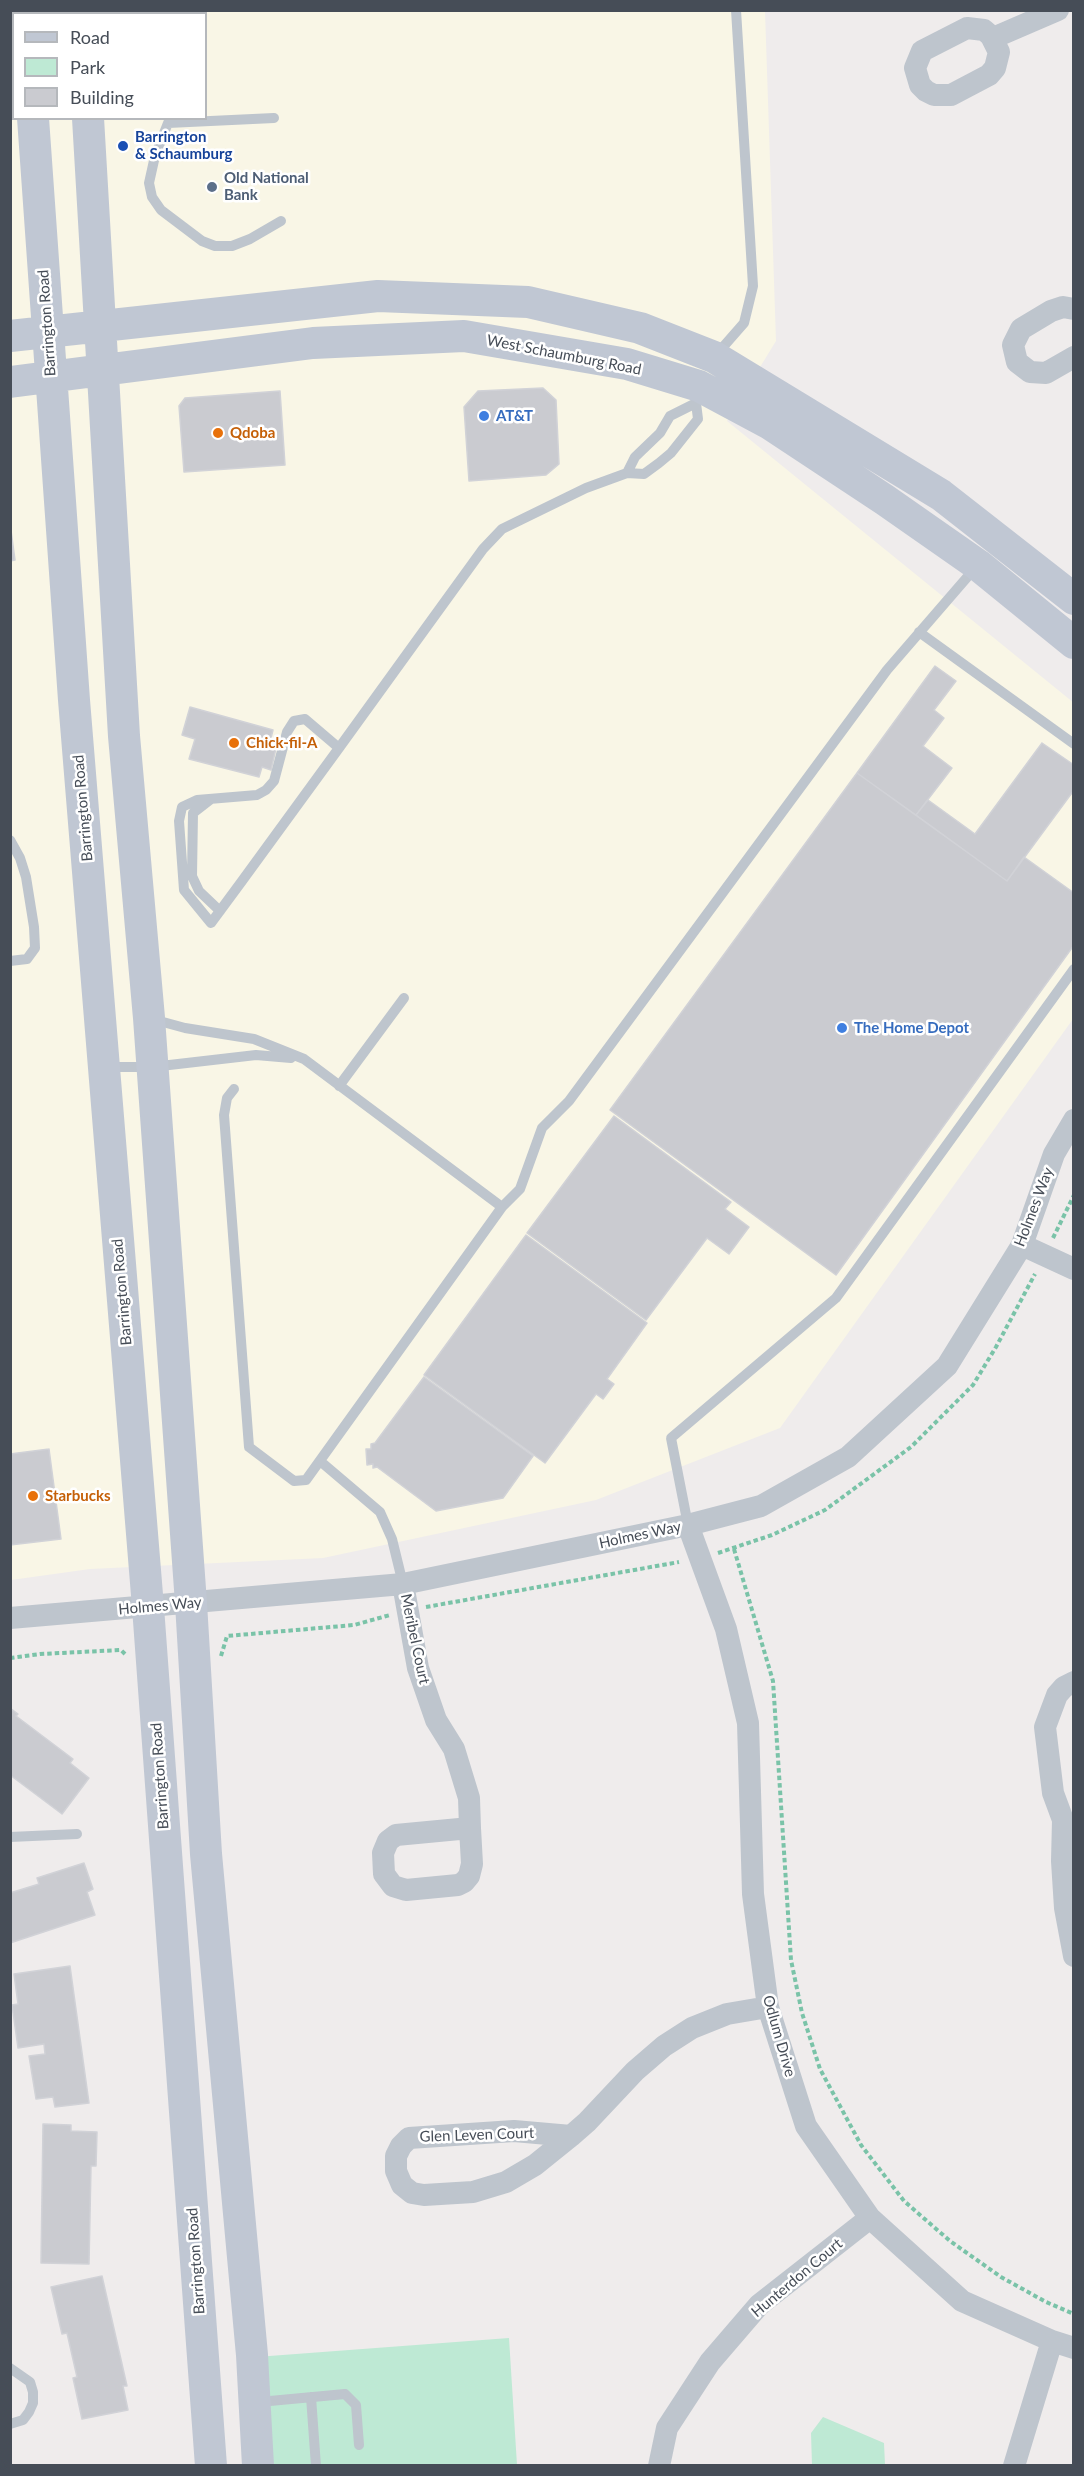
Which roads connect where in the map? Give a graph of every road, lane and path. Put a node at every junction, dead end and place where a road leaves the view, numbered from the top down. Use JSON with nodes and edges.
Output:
{"nodes":[{"id":1,"x":736,"y":10,"type":"edge"},
{"id":2,"x":1058,"y":10,"type":"edge"},
{"id":3,"x":993,"y":38,"type":"dead end"},
{"id":4,"x":274,"y":118,"type":"dead end"},
{"id":5,"x":33,"y":120,"type":"edge"},
{"id":6,"x":88,"y":120,"type":"edge"},
{"id":7,"x":281,"y":221,"type":"dead end"},
{"id":8,"x":1074,"y":309,"type":"edge"},
{"id":9,"x":100,"y":325,"type":"junction"},
{"id":10,"x":48,"y":332,"type":"junction"},
{"id":11,"x":10,"y":336,"type":"edge"},
{"id":12,"x":1074,"y":357,"type":"edge"},
{"id":13,"x":102,"y":371,"type":"junction"},
{"id":14,"x":50,"y":377,"type":"junction"},
{"id":15,"x":704,"y":378,"type":"junction"},
{"id":16,"x":10,"y":382,"type":"edge"},
{"id":17,"x":627,"y":473,"type":"junction"},
{"id":18,"x":978,"y":565,"type":"junction"},
{"id":19,"x":1074,"y":599,"type":"edge"},
{"id":20,"x":919,"y":632,"type":"junction"},
{"id":21,"x":1074,"y":643,"type":"edge"},
{"id":22,"x":1074,"y":744,"type":"edge"},
{"id":23,"x":339,"y":748,"type":"junction"},
{"id":24,"x":212,"y":798,"type":"junction"},
{"id":25,"x":10,"y":840,"type":"edge"},
{"id":26,"x":220,"y":911,"type":"junction"},
{"id":27,"x":10,"y":961,"type":"edge"},
{"id":28,"x":1074,"y":969,"type":"edge"},
{"id":29,"x":404,"y":998,"type":"dead end"},
{"id":30,"x":149,"y":1018,"type":"junction"},
{"id":31,"x":304,"y":1059,"type":"junction"},
{"id":32,"x":103,"y":1066,"type":"junction"},
{"id":33,"x":152,"y":1067,"type":"junction"},
{"id":34,"x":339,"y":1086,"type":"junction"},
{"id":35,"x":234,"y":1089,"type":"dead end"},
{"id":36,"x":1074,"y":1120,"type":"edge"},
{"id":37,"x":502,"y":1207,"type":"junction"},
{"id":38,"x":1022,"y":1245,"type":"junction"},
{"id":39,"x":1074,"y":1269,"type":"edge"},
{"id":40,"x":320,"y":1461,"type":"junction"},
{"id":41,"x":688,"y":1525,"type":"junction"},
{"id":42,"x":734,"y":1549,"type":"dead end"},
{"id":43,"x":403,"y":1584,"type":"junction"},
{"id":44,"x":191,"y":1603,"type":"junction"},
{"id":45,"x":148,"y":1607,"type":"junction"},
{"id":46,"x":10,"y":1618,"type":"edge"},
{"id":47,"x":10,"y":1658,"type":"edge"},
{"id":48,"x":130,"y":1661,"type":"dead end"},
{"id":49,"x":1074,"y":1682,"type":"edge"},
{"id":50,"x":1068,"y":1814,"type":"edge"},
{"id":51,"x":471,"y":1828,"type":"dead end"},
{"id":52,"x":77,"y":1834,"type":"dead end"},
{"id":53,"x":10,"y":1837,"type":"edge"},
{"id":54,"x":1074,"y":1956,"type":"edge"},
{"id":55,"x":768,"y":2007,"type":"junction"},
{"id":56,"x":571,"y":2136,"type":"junction"},
{"id":57,"x":870,"y":2218,"type":"junction"},
{"id":58,"x":1074,"y":2314,"type":"edge"},
{"id":59,"x":1052,"y":2341,"type":"junction"},
{"id":60,"x":1074,"y":2348,"type":"edge"},
{"id":61,"x":10,"y":2368,"type":"edge"},
{"id":62,"x":311,"y":2397,"type":"junction"},
{"id":63,"x":255,"y":2403,"type":"junction"},
{"id":64,"x":10,"y":2424,"type":"edge"},
{"id":65,"x":359,"y":2445,"type":"dead end"},
{"id":66,"x":210,"y":2466,"type":"edge"},
{"id":67,"x":258,"y":2466,"type":"edge"},
{"id":68,"x":315,"y":2466,"type":"edge"},
{"id":69,"x":659,"y":2466,"type":"edge"},
{"id":70,"x":1014,"y":2466,"type":"edge"}],
"edges":[{"from":1,"to":15,"type":"lane"},
{"from":2,"to":3,"type":"street"},
{"from":4,"to":7,"type":"lane"},
{"from":5,"to":10,"type":"main road","name":"Barrington Road"},
{"from":6,"to":9,"type":"main road"},
{"from":8,"to":12,"type":"street"},
{"from":9,"to":10,"type":"main road","name":"West Schaumburg Road"},
{"from":9,"to":13,"type":"main road"},
{"from":9,"to":15,"type":"main road","name":"West Schaumburg Road"},
{"from":10,"to":11,"type":"main road","name":"West Schaumburg Road"},
{"from":10,"to":14,"type":"main road","name":"Barrington Road"},
{"from":13,"to":14,"type":"main road","name":"West Schaumburg Road"},
{"from":13,"to":15,"type":"main road","name":"West Schaumburg Road"},
{"from":13,"to":30,"type":"main road"},
{"from":14,"to":16,"type":"main road","name":"West Schaumburg Road"},
{"from":14,"to":32,"type":"main road","name":"Barrington Road"},
{"from":15,"to":17,"type":"lane"},
{"from":15,"to":17,"type":"lane"},
{"from":15,"to":18,"type":"main road","name":"West Schaumburg Road"},
{"from":15,"to":19,"type":"main road","name":"West Schaumburg Road"},
{"from":17,"to":23,"type":"lane"},
{"from":18,"to":20,"type":"lane"},
{"from":18,"to":21,"type":"main road","name":"West Schaumburg Road"},
{"from":20,"to":22,"type":"lane"},
{"from":20,"to":37,"type":"lane"},
{"from":23,"to":24,"type":"lane"},
{"from":23,"to":26,"type":"lane"},
{"from":24,"to":26,"type":"lane"},
{"from":24,"to":26,"type":"lane"},
{"from":25,"to":27,"type":"lane"},
{"from":28,"to":41,"type":"lane"},
{"from":29,"to":34,"type":"lane"},
{"from":30,"to":31,"type":"lane"},
{"from":30,"to":33,"type":"main road"},
{"from":31,"to":33,"type":"lane"},
{"from":31,"to":34,"type":"lane"},
{"from":32,"to":33,"type":"lane"},
{"from":32,"to":45,"type":"main road","name":"Barrington Road"},
{"from":33,"to":44,"type":"main road"},
{"from":34,"to":37,"type":"lane"},
{"from":35,"to":40,"type":"lane"},
{"from":36,"to":38,"type":"street","name":"Holmes Way"},
{"from":37,"to":40,"type":"lane"},
{"from":38,"to":39,"type":"street"},
{"from":38,"to":41,"type":"street","name":"Holmes Way"},
{"from":40,"to":43,"type":"lane"},
{"from":41,"to":43,"type":"street","name":"Holmes Way"},
{"from":41,"to":55,"type":"street","name":"Odlum Drive"},
{"from":42,"to":58,"type":"path"},
{"from":43,"to":44,"type":"street","name":"Holmes Way"},
{"from":43,"to":51,"type":"street","name":"Meribel Court"},
{"from":44,"to":45,"type":"street","name":"Holmes Way"},
{"from":44,"to":63,"type":"main road"},
{"from":45,"to":46,"type":"street","name":"Holmes Way"},
{"from":45,"to":66,"type":"main road","name":"Barrington Road"},
{"from":47,"to":48,"type":"path"},
{"from":49,"to":50,"type":"street"},
{"from":50,"to":54,"type":"street"},
{"from":52,"to":53,"type":"lane"},
{"from":55,"to":56,"type":"street","name":"Glen Leven Court"},
{"from":55,"to":57,"type":"street","name":"Odlum Drive"},
{"from":56,"to":56,"type":"street","name":"Glen Leven Court"},
{"from":57,"to":59,"type":"street","name":"Odlum Drive"},
{"from":57,"to":69,"type":"street","name":"Hunterdon Court"},
{"from":59,"to":60,"type":"street","name":"Odlum Drive"},
{"from":59,"to":70,"type":"street"},
{"from":61,"to":64,"type":"lane"},
{"from":62,"to":63,"type":"lane"},
{"from":62,"to":65,"type":"lane"},
{"from":62,"to":68,"type":"lane"},
{"from":63,"to":67,"type":"main road"}]}
